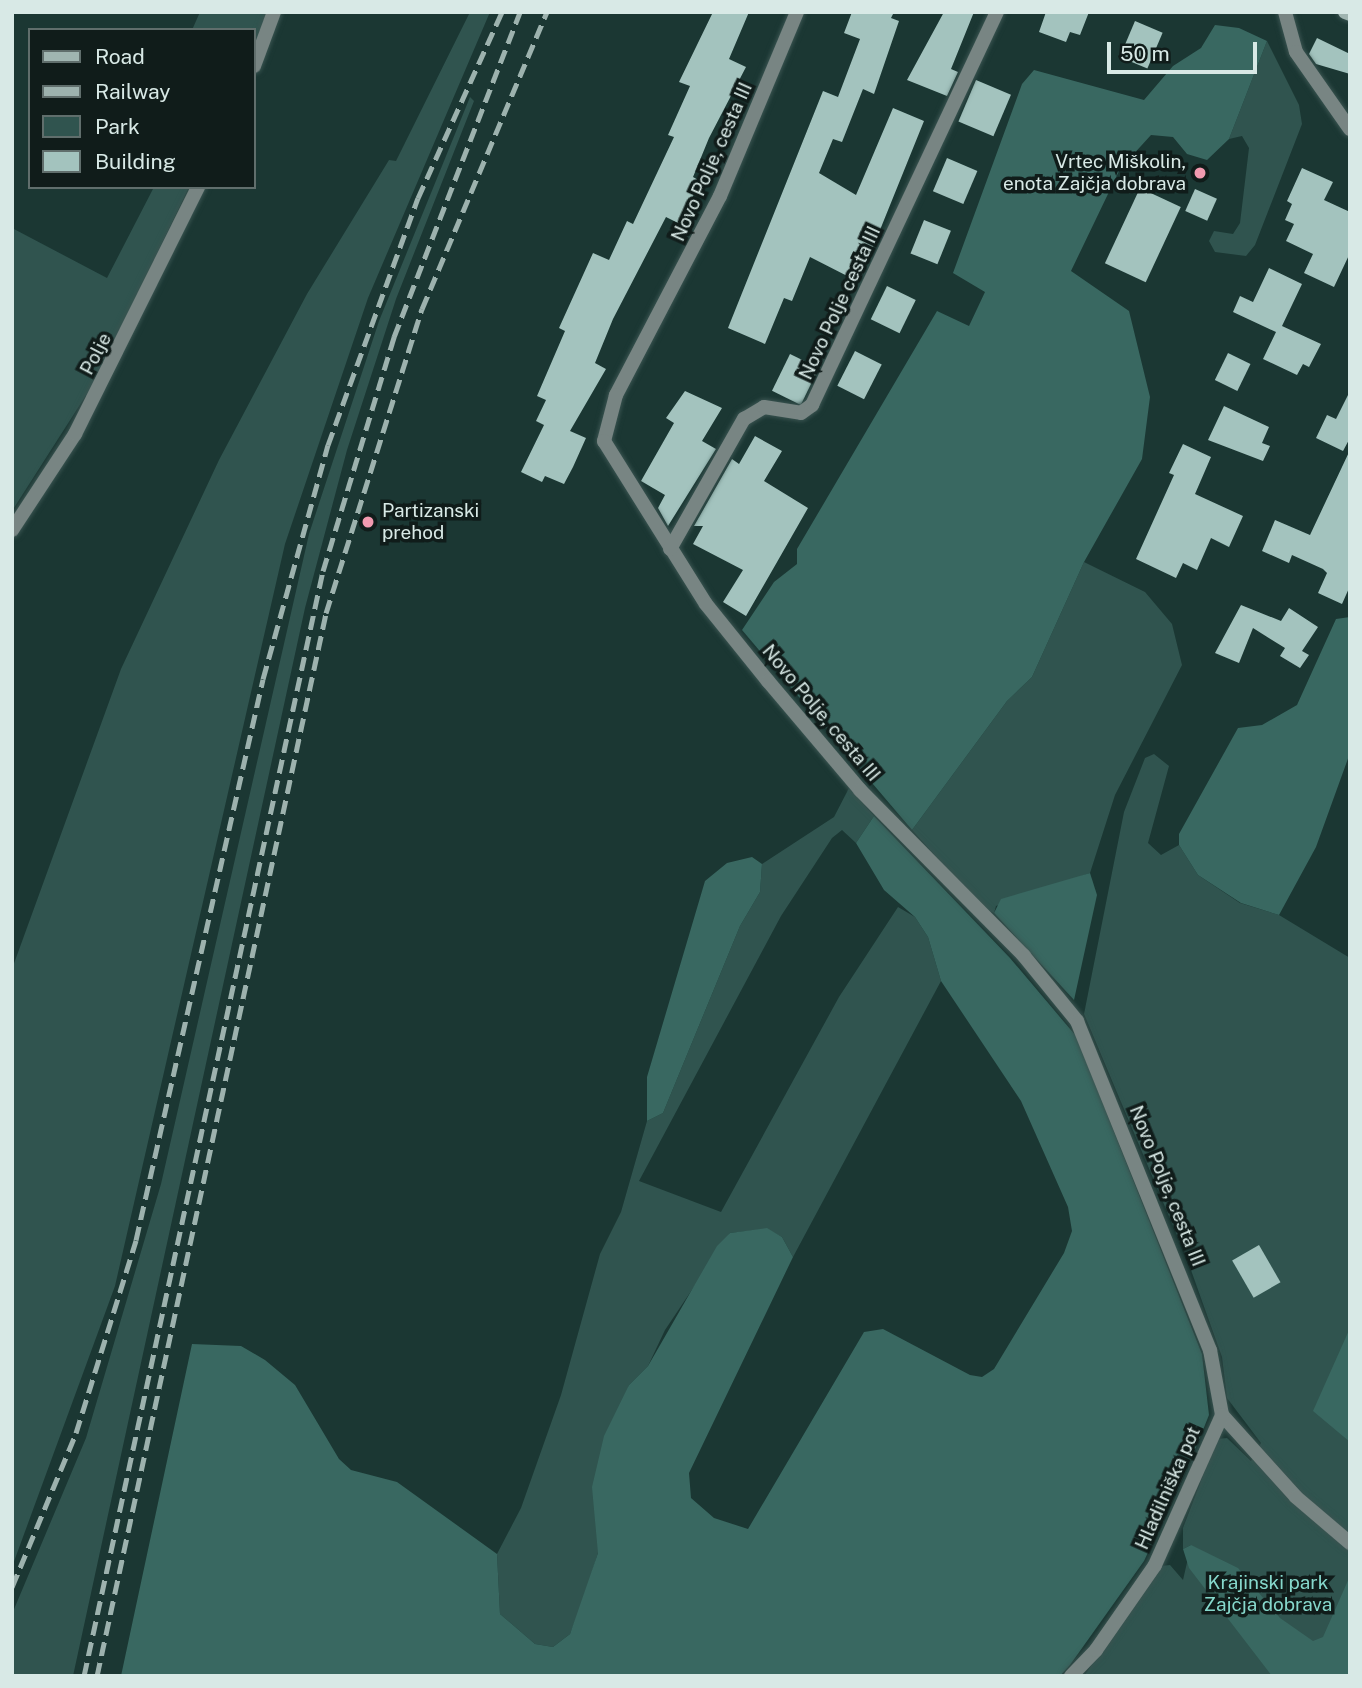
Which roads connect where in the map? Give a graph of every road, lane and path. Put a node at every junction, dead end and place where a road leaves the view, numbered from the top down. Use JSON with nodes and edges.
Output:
{"nodes":[{"id":1,"x":275,"y":12,"type":"edge"},
{"id":2,"x":797,"y":12,"type":"edge"},
{"id":3,"x":996,"y":12,"type":"edge"},
{"id":4,"x":1284,"y":12,"type":"edge"},
{"id":5,"x":256,"y":61,"type":"edge"},
{"id":6,"x":1350,"y":130,"type":"edge"},
{"id":7,"x":197,"y":189,"type":"edge"},
{"id":8,"x":12,"y":530,"type":"edge"},
{"id":9,"x":670,"y":549,"type":"junction"},
{"id":10,"x":1222,"y":1415,"type":"junction"},
{"id":11,"x":1350,"y":1543,"type":"edge"},
{"id":12,"x":1071,"y":1676,"type":"edge"}],
"edges":[{"from":1,"to":5,"type":"street"},
{"from":2,"to":9,"type":"street","name":"Novo Polje, cesta III"},
{"from":3,"to":9,"type":"street","name":"Novo Polje cesta III"},
{"from":4,"to":6,"type":"street"},
{"from":7,"to":8,"type":"street","name":"Polje"},
{"from":9,"to":10,"type":"street","name":"Novo Polje, cesta III"},
{"from":10,"to":11,"type":"street"},
{"from":10,"to":12,"type":"street","name":"Hladilniška pot"}]}
